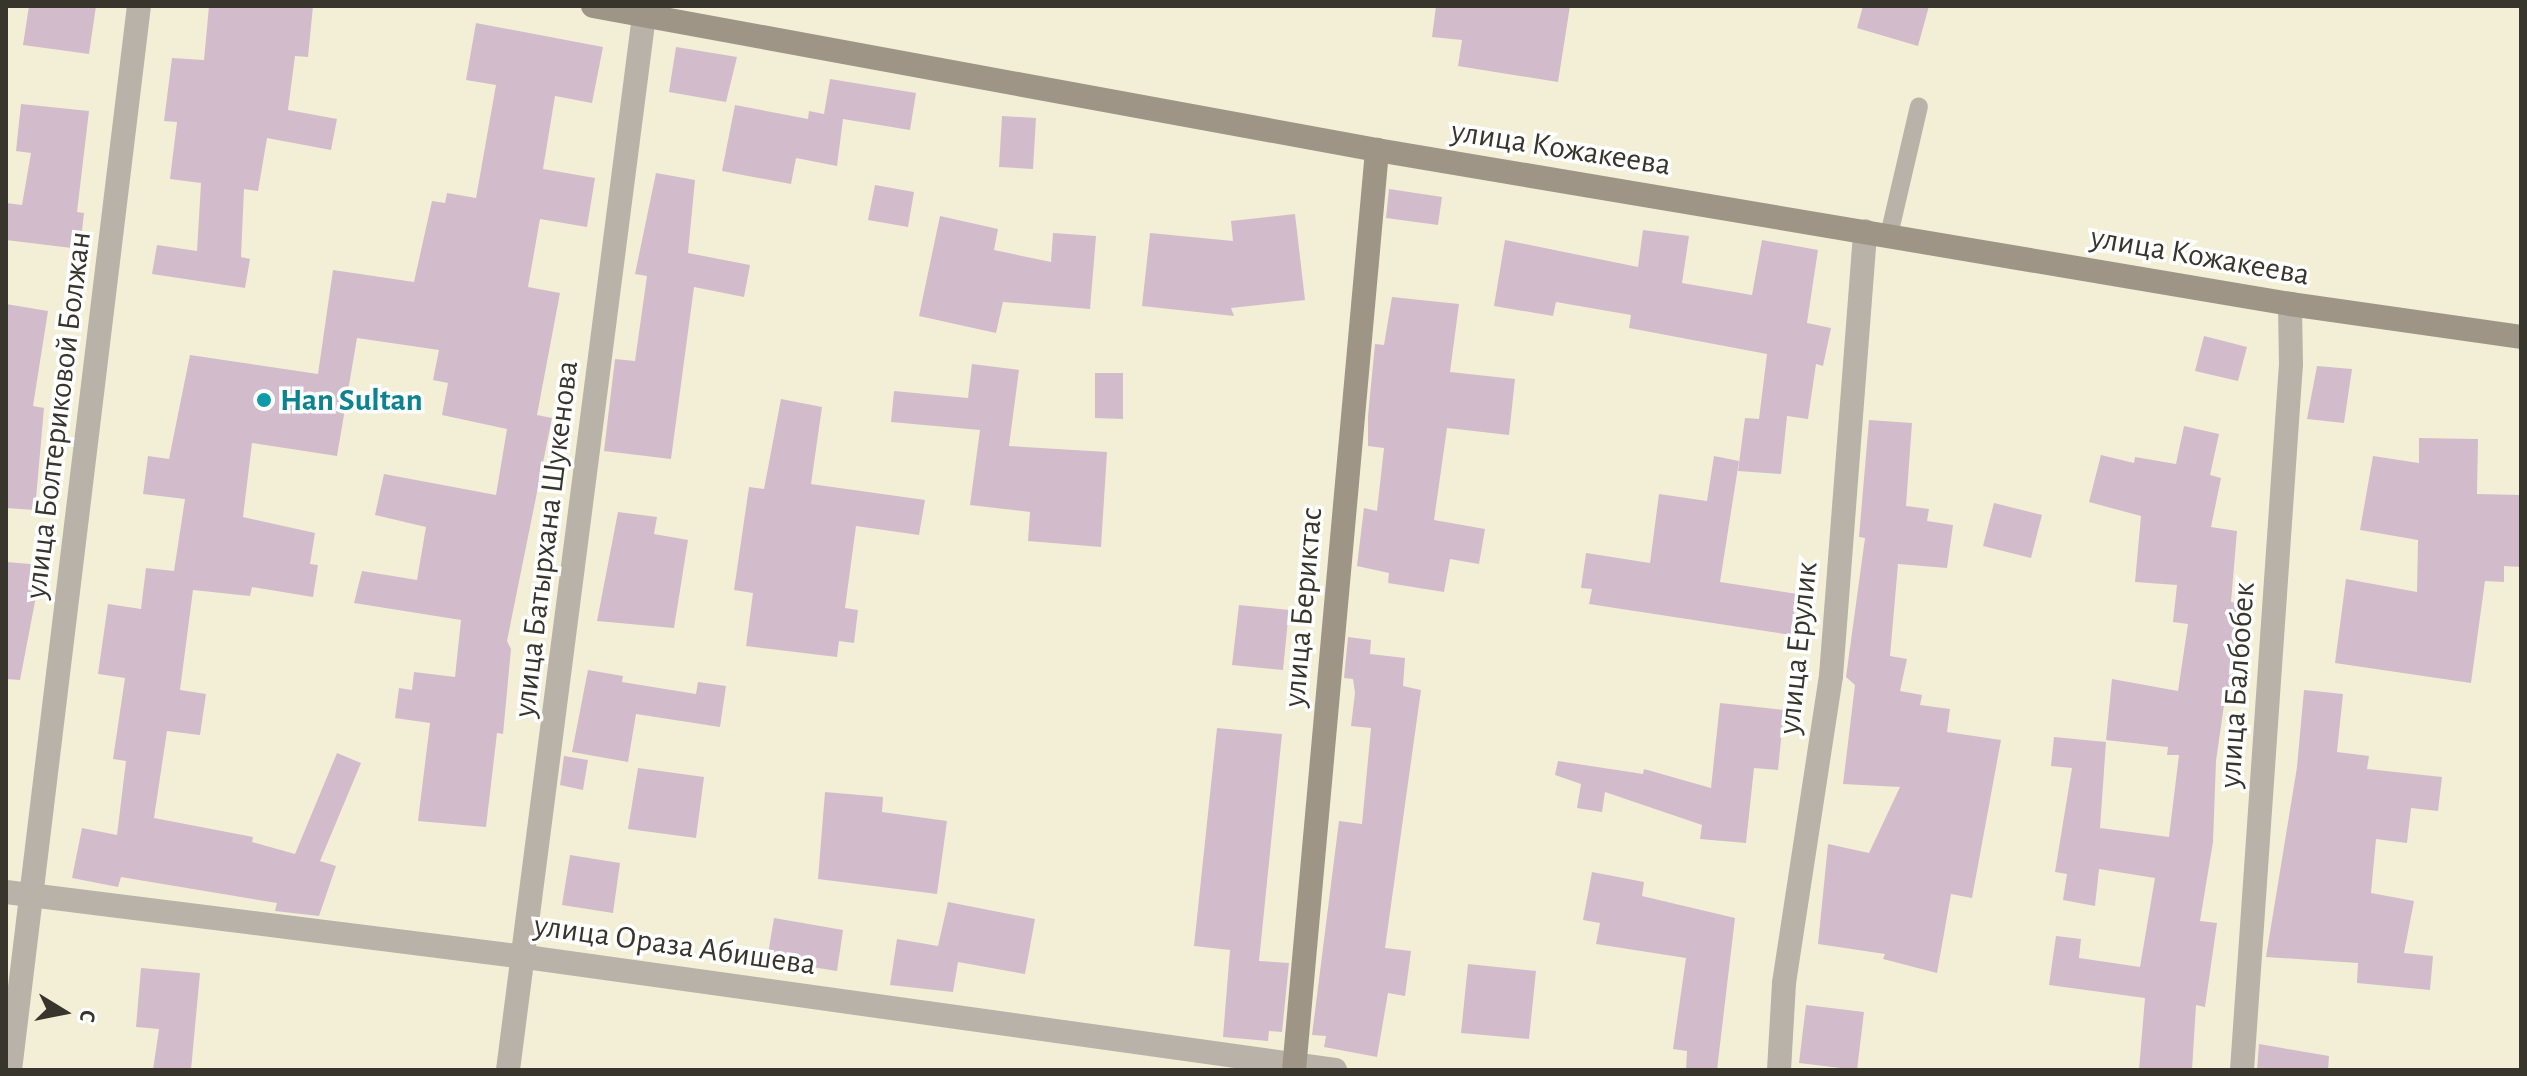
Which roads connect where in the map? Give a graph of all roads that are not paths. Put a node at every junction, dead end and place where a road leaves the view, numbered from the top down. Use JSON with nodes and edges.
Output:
{"nodes":[{"id":1,"x":139,"y":6,"type":"edge"},
{"id":2,"x":593,"y":6,"type":"edge"},
{"id":3,"x":644,"y":15,"type":"junction"},
{"id":4,"x":1919,"y":106,"type":"dead end"},
{"id":5,"x":1377,"y":150,"type":"junction"},
{"id":6,"x":1877,"y":233,"type":"junction"},
{"id":7,"x":2290,"y":304,"type":"junction"},
{"id":8,"x":2521,"y":337,"type":"edge"},
{"id":9,"x":6,"y":892,"type":"edge"},
{"id":10,"x":31,"y":895,"type":"junction"},
{"id":11,"x":526,"y":957,"type":"junction"},
{"id":12,"x":1294,"y":1067,"type":"edge"},
{"id":13,"x":10,"y":1070,"type":"edge"},
{"id":14,"x":508,"y":1070,"type":"edge"},
{"id":15,"x":1335,"y":1070,"type":"edge"},
{"id":16,"x":1779,"y":1070,"type":"edge"},
{"id":17,"x":2242,"y":1070,"type":"edge"}],
"edges":[{"from":1,"to":10,"type":"street","name":"улица Болтериковой Болжан"},
{"from":2,"to":3,"type":"street","name":"улица Кожакеева"},
{"from":3,"to":5,"type":"street","name":"улица Кожакеева"},
{"from":3,"to":11,"type":"street","name":"улица Батырхана Шукенова"},
{"from":4,"to":6,"type":"lane"},
{"from":5,"to":6,"type":"street","name":"улица Кожакеева"},
{"from":5,"to":12,"type":"street","name":"улица Бериктас"},
{"from":6,"to":7,"type":"street","name":"улица Кожакеева"},
{"from":6,"to":16,"type":"street","name":"улица Ерулик"},
{"from":7,"to":8,"type":"street","name":"улица Кожакеева"},
{"from":7,"to":17,"type":"street","name":"улица Балбобек"},
{"from":9,"to":10,"type":"street","name":"улица Ораза Абишева"},
{"from":10,"to":11,"type":"street","name":"улица Ораза Абишева"},
{"from":10,"to":13,"type":"street","name":"улица Болтериковой Болжан"},
{"from":11,"to":12,"type":"street","name":"улица Ораза Абишева"},
{"from":11,"to":14,"type":"street","name":"улица Батырхана Шукенова"},
{"from":12,"to":15,"type":"street","name":"улица Ораза Абишева"}]}
